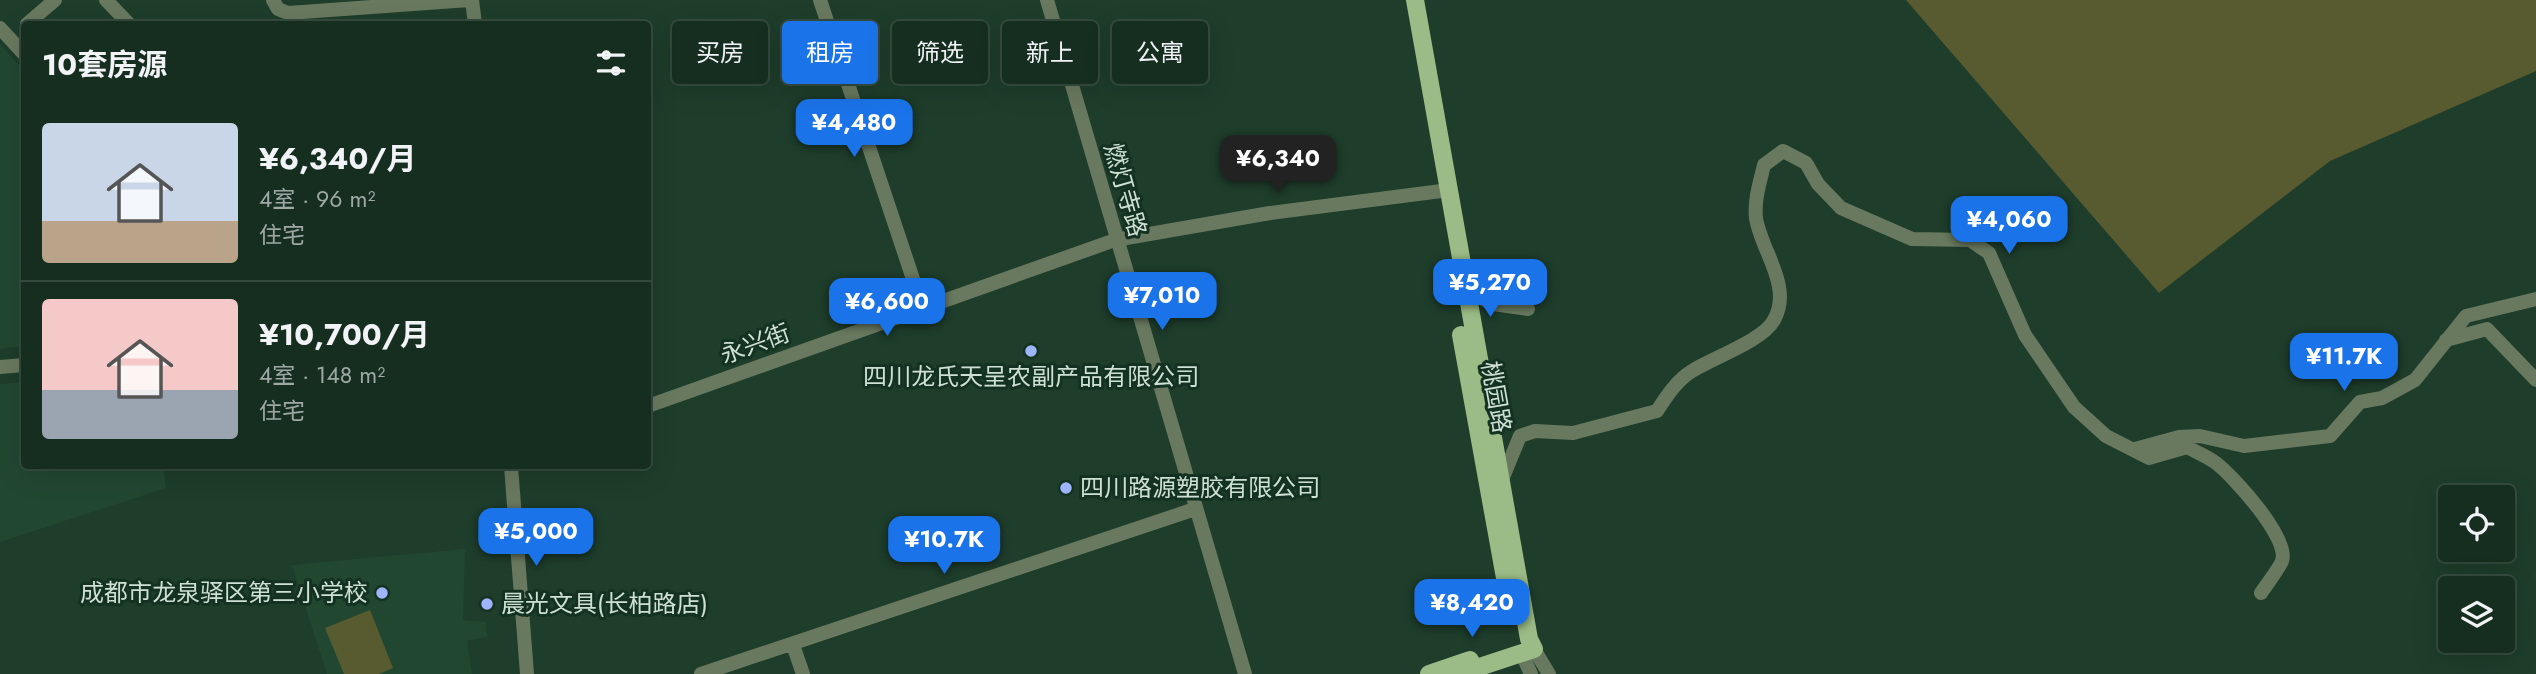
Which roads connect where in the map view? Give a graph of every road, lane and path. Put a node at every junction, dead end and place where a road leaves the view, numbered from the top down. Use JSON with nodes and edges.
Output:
{"nodes":[{"id":1,"x":55,"y":0,"type":"edge"},
{"id":2,"x":106,"y":0,"type":"edge"},
{"id":3,"x":273,"y":0,"type":"edge"},
{"id":4,"x":470,"y":0,"type":"edge"},
{"id":5,"x":820,"y":0,"type":"edge"},
{"id":6,"x":1047,"y":0,"type":"edge"},
{"id":7,"x":1404,"y":0,"type":"edge"},
{"id":8,"x":1415,"y":0,"type":"edge"},
{"id":9,"x":32,"y":21,"type":"edge"},
{"id":10,"x":126,"y":21,"type":"edge"},
{"id":11,"x":474,"y":21,"type":"edge"},
{"id":12,"x":0,"y":28,"type":"edge"},
{"id":13,"x":21,"y":30,"type":"edge"},
{"id":14,"x":11,"y":39,"type":"junction"},
{"id":15,"x":21,"y":51,"type":"edge"},
{"id":16,"x":1444,"y":192,"type":"junction"},
{"id":17,"x":1115,"y":240,"type":"junction"},
{"id":18,"x":1465,"y":290,"type":"junction"},
{"id":19,"x":2536,"y":299,"type":"edge"},
{"id":20,"x":922,"y":306,"type":"junction"},
{"id":21,"x":1528,"y":309,"type":"dead end"},
{"id":22,"x":2446,"y":340,"type":"junction"},
{"id":23,"x":21,"y":365,"type":"edge"},
{"id":24,"x":0,"y":368,"type":"edge"},
{"id":25,"x":2536,"y":380,"type":"edge"},
{"id":26,"x":651,"y":405,"type":"edge"},
{"id":27,"x":2135,"y":449,"type":"junction"},
{"id":28,"x":511,"y":469,"type":"edge"},
{"id":29,"x":1499,"y":487,"type":"junction"},
{"id":30,"x":1195,"y":509,"type":"junction"},
{"id":31,"x":2261,"y":593,"type":"dead end"},
{"id":32,"x":793,"y":645,"type":"junction"},
{"id":33,"x":1525,"y":646,"type":"junction"},
{"id":34,"x":527,"y":674,"type":"edge"},
{"id":35,"x":701,"y":674,"type":"edge"},
{"id":36,"x":803,"y":674,"type":"edge"},
{"id":37,"x":1245,"y":674,"type":"edge"},
{"id":38,"x":1429,"y":674,"type":"edge"},
{"id":39,"x":1458,"y":674,"type":"edge"},
{"id":40,"x":1531,"y":674,"type":"edge"},
{"id":41,"x":1549,"y":674,"type":"edge"}],
"edges":[{"from":1,"to":9,"type":"street"},
{"from":2,"to":10,"type":"street"},
{"from":3,"to":4,"type":"street"},
{"from":4,"to":11,"type":"street"},
{"from":5,"to":20,"type":"street"},
{"from":6,"to":17,"type":"street","name":"燃灯寺路"},
{"from":7,"to":16,"type":"main road","name":"桃园路"},
{"from":8,"to":16,"type":"main road"},
{"from":12,"to":14,"type":"street"},
{"from":13,"to":14,"type":"street"},
{"from":14,"to":15,"type":"street"},
{"from":16,"to":17,"type":"street","name":"永兴街"},
{"from":16,"to":18,"type":"main road"},
{"from":16,"to":33,"type":"main road","name":"桃园路"},
{"from":17,"to":20,"type":"street","name":"永兴街"},
{"from":17,"to":30,"type":"street","name":"燃灯寺路"},
{"from":18,"to":21,"type":"street"},
{"from":18,"to":29,"type":"main road"},
{"from":19,"to":22,"type":"street"},
{"from":20,"to":26,"type":"street","name":"永兴街"},
{"from":22,"to":25,"type":"street"},
{"from":22,"to":27,"type":"street"},
{"from":23,"to":24,"type":"street"},
{"from":27,"to":29,"type":"street"},
{"from":27,"to":31,"type":"street"},
{"from":28,"to":34,"type":"street"},
{"from":29,"to":33,"type":"main road"},
{"from":30,"to":32,"type":"street"},
{"from":30,"to":37,"type":"street","name":"燃灯寺路"},
{"from":32,"to":35,"type":"street"},
{"from":32,"to":36,"type":"street"},
{"from":33,"to":38,"type":"main road"},
{"from":33,"to":39,"type":"main road"},
{"from":33,"to":40,"type":"street","name":"桃园路"},
{"from":33,"to":41,"type":"street"}]}
